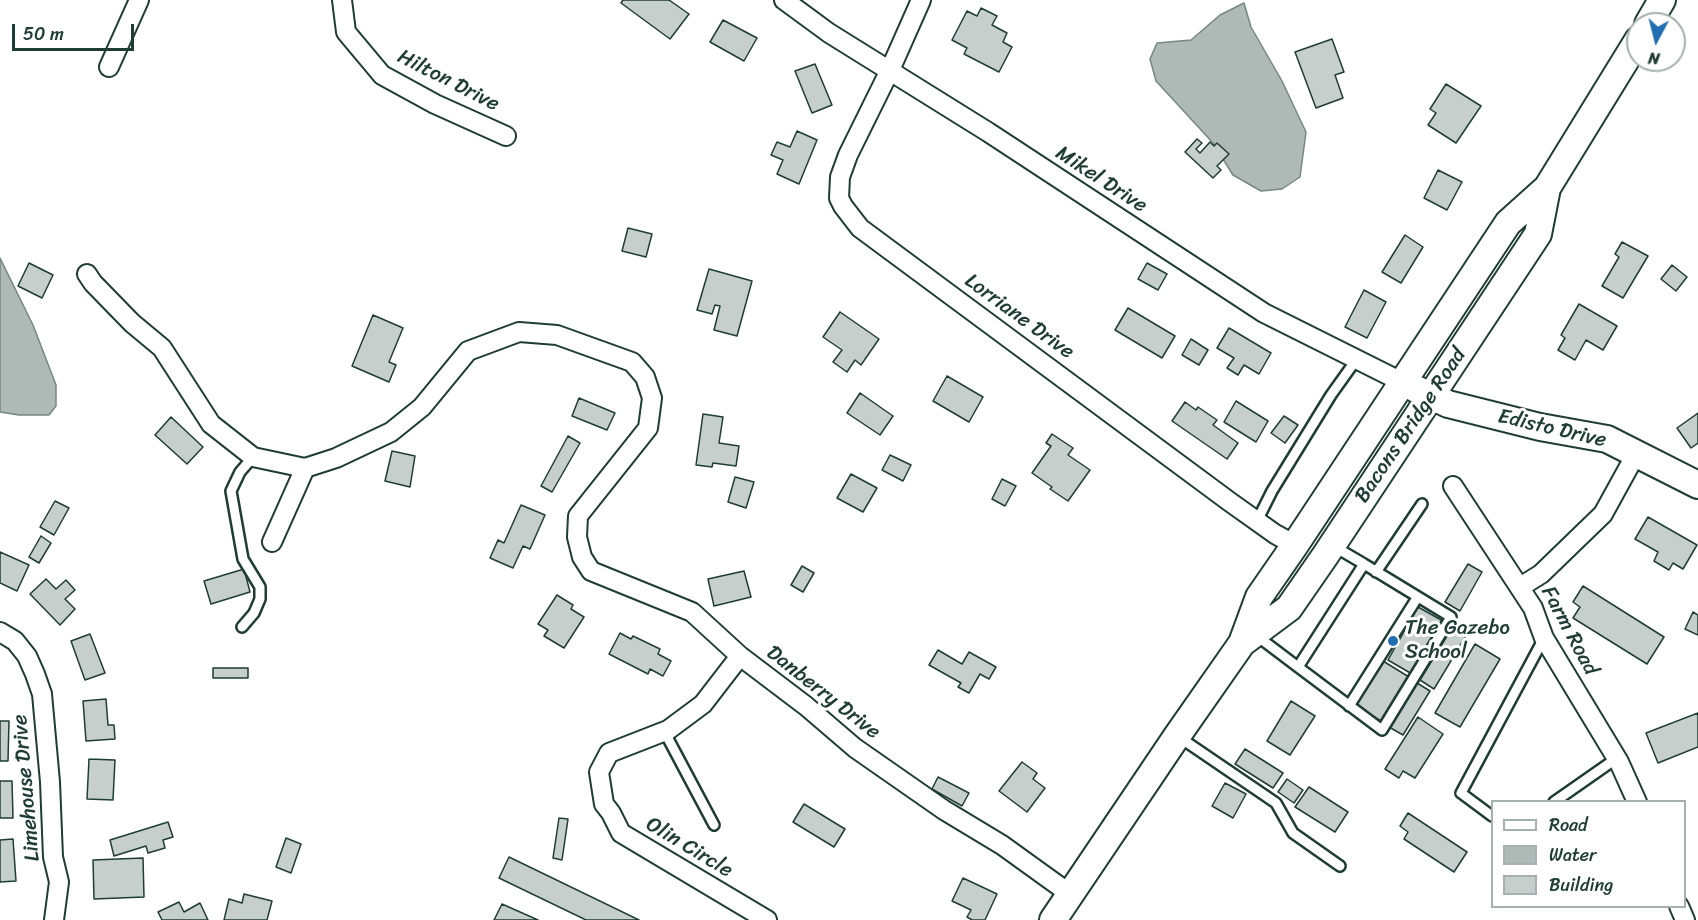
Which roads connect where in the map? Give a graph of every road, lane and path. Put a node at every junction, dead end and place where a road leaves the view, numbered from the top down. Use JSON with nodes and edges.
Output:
{"nodes":[{"id":1,"x":139,"y":0,"type":"edge"},
{"id":2,"x":342,"y":0,"type":"edge"},
{"id":3,"x":784,"y":0,"type":"edge"},
{"id":4,"x":921,"y":0,"type":"edge"},
{"id":5,"x":1626,"y":60,"type":"edge"},
{"id":6,"x":109,"y":67,"type":"dead end"},
{"id":7,"x":890,"y":70,"type":"junction"},
{"id":8,"x":506,"y":136,"type":"dead end"},
{"id":9,"x":1547,"y":188,"type":"junction"},
{"id":10,"x":87,"y":274,"type":"dead end"},
{"id":11,"x":1356,"y":360,"type":"junction"},
{"id":12,"x":1402,"y":382,"type":"junction"},
{"id":13,"x":1431,"y":397,"type":"junction"},
{"id":14,"x":1636,"y":454,"type":"junction"},
{"id":15,"x":253,"y":457,"type":"junction"},
{"id":16,"x":306,"y":468,"type":"junction"},
{"id":17,"x":1698,"y":485,"type":"edge"},
{"id":18,"x":1453,"y":486,"type":"dead end"},
{"id":19,"x":1422,"y":504,"type":"dead end"},
{"id":20,"x":1257,"y":521,"type":"junction"},
{"id":21,"x":272,"y":542,"type":"dead end"},
{"id":22,"x":1295,"y":545,"type":"junction"},
{"id":23,"x":1332,"y":545,"type":"junction"},
{"id":24,"x":1364,"y":564,"type":"junction"},
{"id":25,"x":1376,"y":572,"type":"junction"},
{"id":26,"x":1520,"y":587,"type":"junction"},
{"id":27,"x":1417,"y":598,"type":"junction"},
{"id":28,"x":242,"y":627,"type":"dead end"},
{"id":29,"x":0,"y":632,"type":"edge"},
{"id":30,"x":1544,"y":638,"type":"junction"},
{"id":31,"x":1249,"y":639,"type":"junction"},
{"id":32,"x":740,"y":656,"type":"junction"},
{"id":33,"x":1298,"y":667,"type":"junction"},
{"id":34,"x":1349,"y":706,"type":"junction"},
{"id":35,"x":664,"y":731,"type":"junction"},
{"id":36,"x":1177,"y":736,"type":"junction"},
{"id":37,"x":1617,"y":758,"type":"junction"},
{"id":38,"x":1555,"y":800,"type":"edge"},
{"id":39,"x":1637,"y":800,"type":"edge"},
{"id":40,"x":1491,"y":815,"type":"edge"},
{"id":41,"x":714,"y":825,"type":"dead end"},
{"id":42,"x":1340,"y":866,"type":"dead end"},
{"id":43,"x":1070,"y":894,"type":"junction"},
{"id":44,"x":54,"y":920,"type":"edge"},
{"id":45,"x":767,"y":920,"type":"edge"},
{"id":46,"x":1053,"y":920,"type":"edge"}],
"edges":[{"from":1,"to":6,"type":"street"},
{"from":2,"to":8,"type":"street","name":"Hilton Drive"},
{"from":3,"to":7,"type":"street","name":"Mikel Drive"},
{"from":4,"to":7,"type":"street","name":"Lorriane Drive"},
{"from":5,"to":9,"type":"main road","name":"Bacons Bridge Road"},
{"from":7,"to":11,"type":"street","name":"Mikel Drive"},
{"from":7,"to":20,"type":"street","name":"Lorriane Drive"},
{"from":9,"to":12,"type":"main road","name":"Bacons Bridge Road"},
{"from":9,"to":13,"type":"main road","name":"Bacons Bridge Road"},
{"from":10,"to":15,"type":"street"},
{"from":11,"to":12,"type":"street","name":"Mikel Drive"},
{"from":11,"to":20,"type":"lane"},
{"from":12,"to":13,"type":"main road","name":"Edisto Drive"},
{"from":12,"to":22,"type":"main road","name":"Bacons Bridge Road"},
{"from":13,"to":14,"type":"main road","name":"Edisto Drive"},
{"from":13,"to":23,"type":"main road","name":"Bacons Bridge Road"},
{"from":14,"to":17,"type":"main road","name":"Edisto Drive"},
{"from":14,"to":26,"type":"street"},
{"from":15,"to":16,"type":"street"},
{"from":15,"to":28,"type":"lane"},
{"from":16,"to":21,"type":"street"},
{"from":16,"to":32,"type":"street","name":"Danberry Drive"},
{"from":18,"to":26,"type":"street","name":"Farm Road"},
{"from":19,"to":25,"type":"lane"},
{"from":20,"to":22,"type":"street","name":"Lorriane Drive"},
{"from":22,"to":31,"type":"main road","name":"Bacons Bridge Road"},
{"from":23,"to":24,"type":"lane"},
{"from":23,"to":31,"type":"main road","name":"Bacons Bridge Road"},
{"from":24,"to":25,"type":"lane"},
{"from":24,"to":33,"type":"lane"},
{"from":25,"to":27,"type":"lane"},
{"from":26,"to":30,"type":"street","name":"Farm Road"},
{"from":27,"to":34,"type":"lane"},
{"from":27,"to":34,"type":"lane"},
{"from":29,"to":44,"type":"street","name":"Limehouse Drive"},
{"from":30,"to":37,"type":"street","name":"Farm Road"},
{"from":30,"to":40,"type":"lane"},
{"from":31,"to":33,"type":"lane"},
{"from":31,"to":36,"type":"main road","name":"Bacons Bridge Road"},
{"from":32,"to":35,"type":"street","name":"Olin Circle"},
{"from":32,"to":43,"type":"street","name":"Danberry Drive"},
{"from":33,"to":34,"type":"lane"},
{"from":35,"to":41,"type":"lane"},
{"from":35,"to":45,"type":"street","name":"Olin Circle"},
{"from":36,"to":42,"type":"lane"},
{"from":36,"to":43,"type":"main road","name":"Bacons Bridge Road"},
{"from":37,"to":38,"type":"lane"},
{"from":37,"to":39,"type":"street","name":"Farm Road"},
{"from":43,"to":46,"type":"main road","name":"Bacons Bridge Road"}]}
